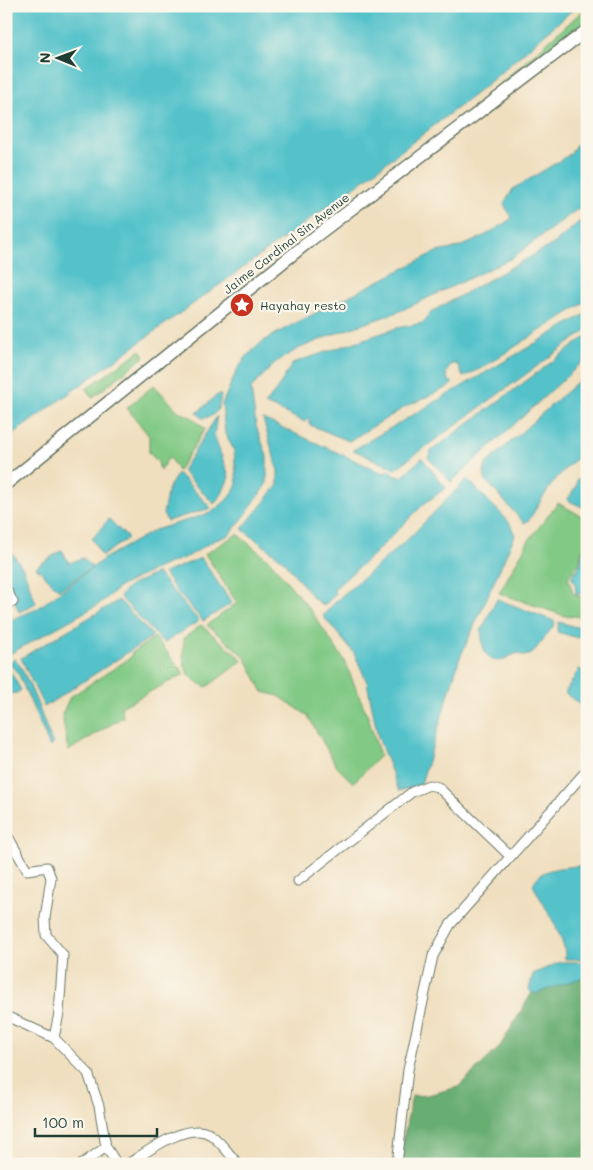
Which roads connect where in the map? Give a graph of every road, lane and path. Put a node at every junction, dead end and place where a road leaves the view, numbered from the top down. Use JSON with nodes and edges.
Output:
{"nodes":[{"id":1,"x":587,"y":30,"type":"edge"},
{"id":2,"x":6,"y":484,"type":"edge"},
{"id":3,"x":6,"y":589,"type":"edge"},
{"id":4,"x":13,"y":602,"type":"dead end"},
{"id":5,"x":587,"y":770,"type":"edge"},
{"id":6,"x":6,"y":833,"type":"edge"},
{"id":7,"x":510,"y":856,"type":"junction"},
{"id":8,"x":298,"y":881,"type":"dead end"},
{"id":9,"x":6,"y":1016,"type":"edge"},
{"id":10,"x":54,"y":1038,"type":"junction"},
{"id":11,"x":106,"y":1147,"type":"junction"},
{"id":12,"x":82,"y":1164,"type":"edge"},
{"id":13,"x":117,"y":1164,"type":"edge"},
{"id":14,"x":128,"y":1164,"type":"edge"},
{"id":15,"x":238,"y":1164,"type":"edge"},
{"id":16,"x":397,"y":1164,"type":"edge"}],
"edges":[{"from":1,"to":2,"type":"main road","name":"Jaime Cardinal Sin Avenue"},
{"from":3,"to":4,"type":"street"},
{"from":5,"to":7,"type":"street"},
{"from":6,"to":10,"type":"street"},
{"from":7,"to":8,"type":"street"},
{"from":7,"to":16,"type":"street"},
{"from":9,"to":10,"type":"street"},
{"from":10,"to":11,"type":"street"},
{"from":11,"to":12,"type":"street"},
{"from":11,"to":13,"type":"street"},
{"from":14,"to":15,"type":"street"}]}
